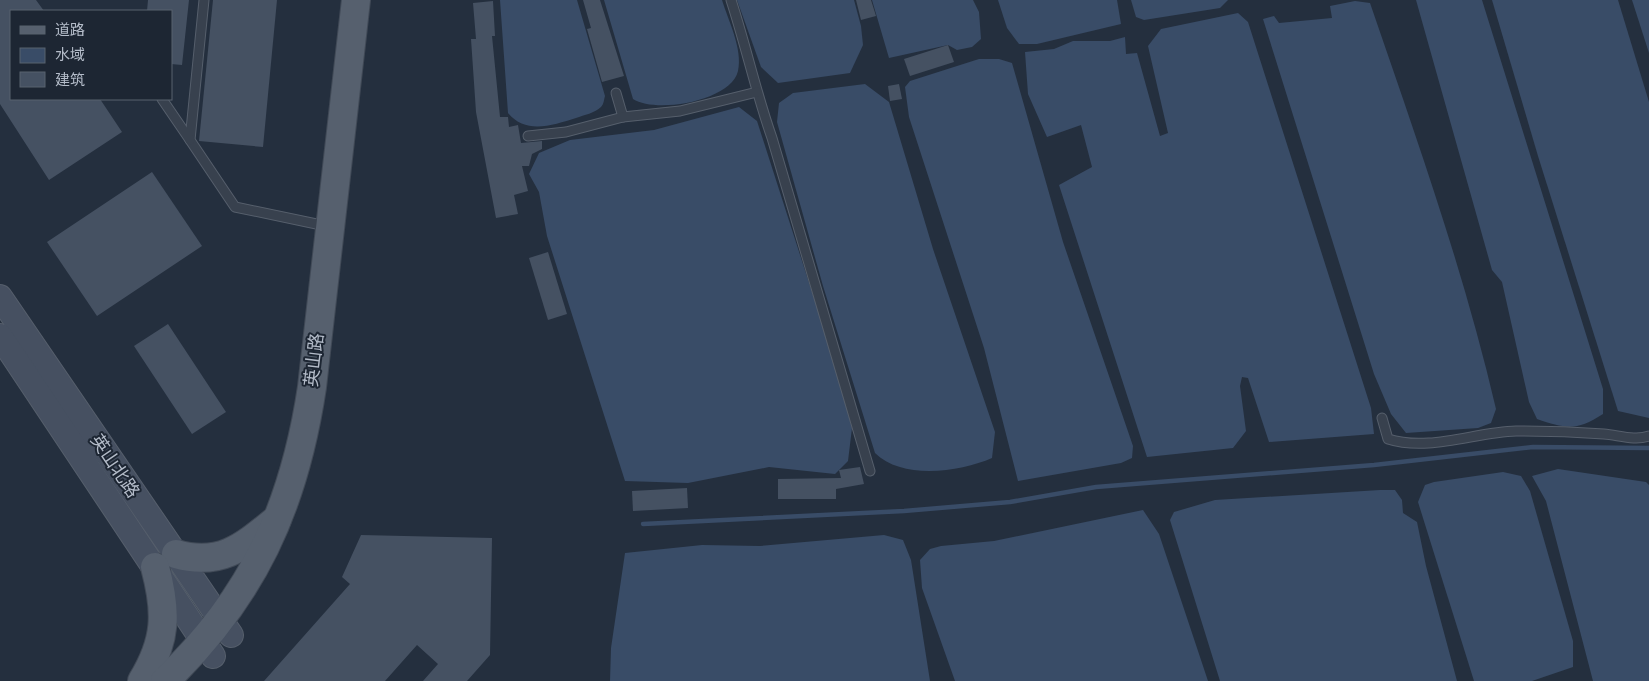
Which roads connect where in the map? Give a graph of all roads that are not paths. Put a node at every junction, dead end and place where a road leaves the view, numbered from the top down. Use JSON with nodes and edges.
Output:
{"nodes":[{"id":1,"x":204,"y":0,"type":"edge"},
{"id":2,"x":356,"y":0,"type":"edge"},
{"id":3,"x":373,"y":0,"type":"edge"},
{"id":4,"x":731,"y":0,"type":"edge"},
{"id":5,"x":757,"y":92,"type":"junction"},
{"id":6,"x":616,"y":93,"type":"dead end"},
{"id":7,"x":163,"y":100,"type":"edge"},
{"id":8,"x":623,"y":117,"type":"junction"},
{"id":9,"x":528,"y":136,"type":"dead end"},
{"id":10,"x":190,"y":140,"type":"junction"},
{"id":11,"x":330,"y":226,"type":"junction"},
{"id":12,"x":0,"y":297,"type":"edge"},
{"id":13,"x":0,"y":336,"type":"edge"},
{"id":14,"x":1382,"y":418,"type":"dead end"},
{"id":15,"x":1649,"y":436,"type":"edge"},
{"id":16,"x":870,"y":471,"type":"dead end"},
{"id":17,"x":280,"y":517,"type":"junction"},
{"id":18,"x":165,"y":561,"type":"junction"},
{"id":19,"x":226,"y":628,"type":"junction"},
{"id":20,"x":208,"y":649,"type":"junction"},
{"id":21,"x":142,"y":681,"type":"edge"},
{"id":22,"x":165,"y":681,"type":"edge"},
{"id":23,"x":190,"y":681,"type":"edge"}],
"edges":[{"from":1,"to":10,"type":"lane"},
{"from":2,"to":11,"type":"main road","name":"英山路"},
{"from":3,"to":19,"type":"main road","name":"英山路"},
{"from":4,"to":5,"type":"lane"},
{"from":5,"to":8,"type":"lane"},
{"from":5,"to":16,"type":"lane"},
{"from":6,"to":8,"type":"lane"},
{"from":7,"to":10,"type":"lane"},
{"from":8,"to":9,"type":"lane"},
{"from":10,"to":11,"type":"lane"},
{"from":11,"to":17,"type":"main road","name":"英山路"},
{"from":12,"to":18,"type":"main road","name":"英山北路"},
{"from":13,"to":18,"type":"main road","name":"英山北路"},
{"from":14,"to":15,"type":"lane"},
{"from":17,"to":18,"type":"main road"},
{"from":17,"to":19,"type":"main road","name":"英山路"},
{"from":18,"to":19,"type":"main road","name":"英山北路"},
{"from":18,"to":20,"type":"main road","name":"英山北路"},
{"from":18,"to":21,"type":"main road"},
{"from":19,"to":20,"type":"main road","name":"英山路"},
{"from":20,"to":22,"type":"main road","name":"英山路"},
{"from":20,"to":23,"type":"main road","name":"英山路"}]}
